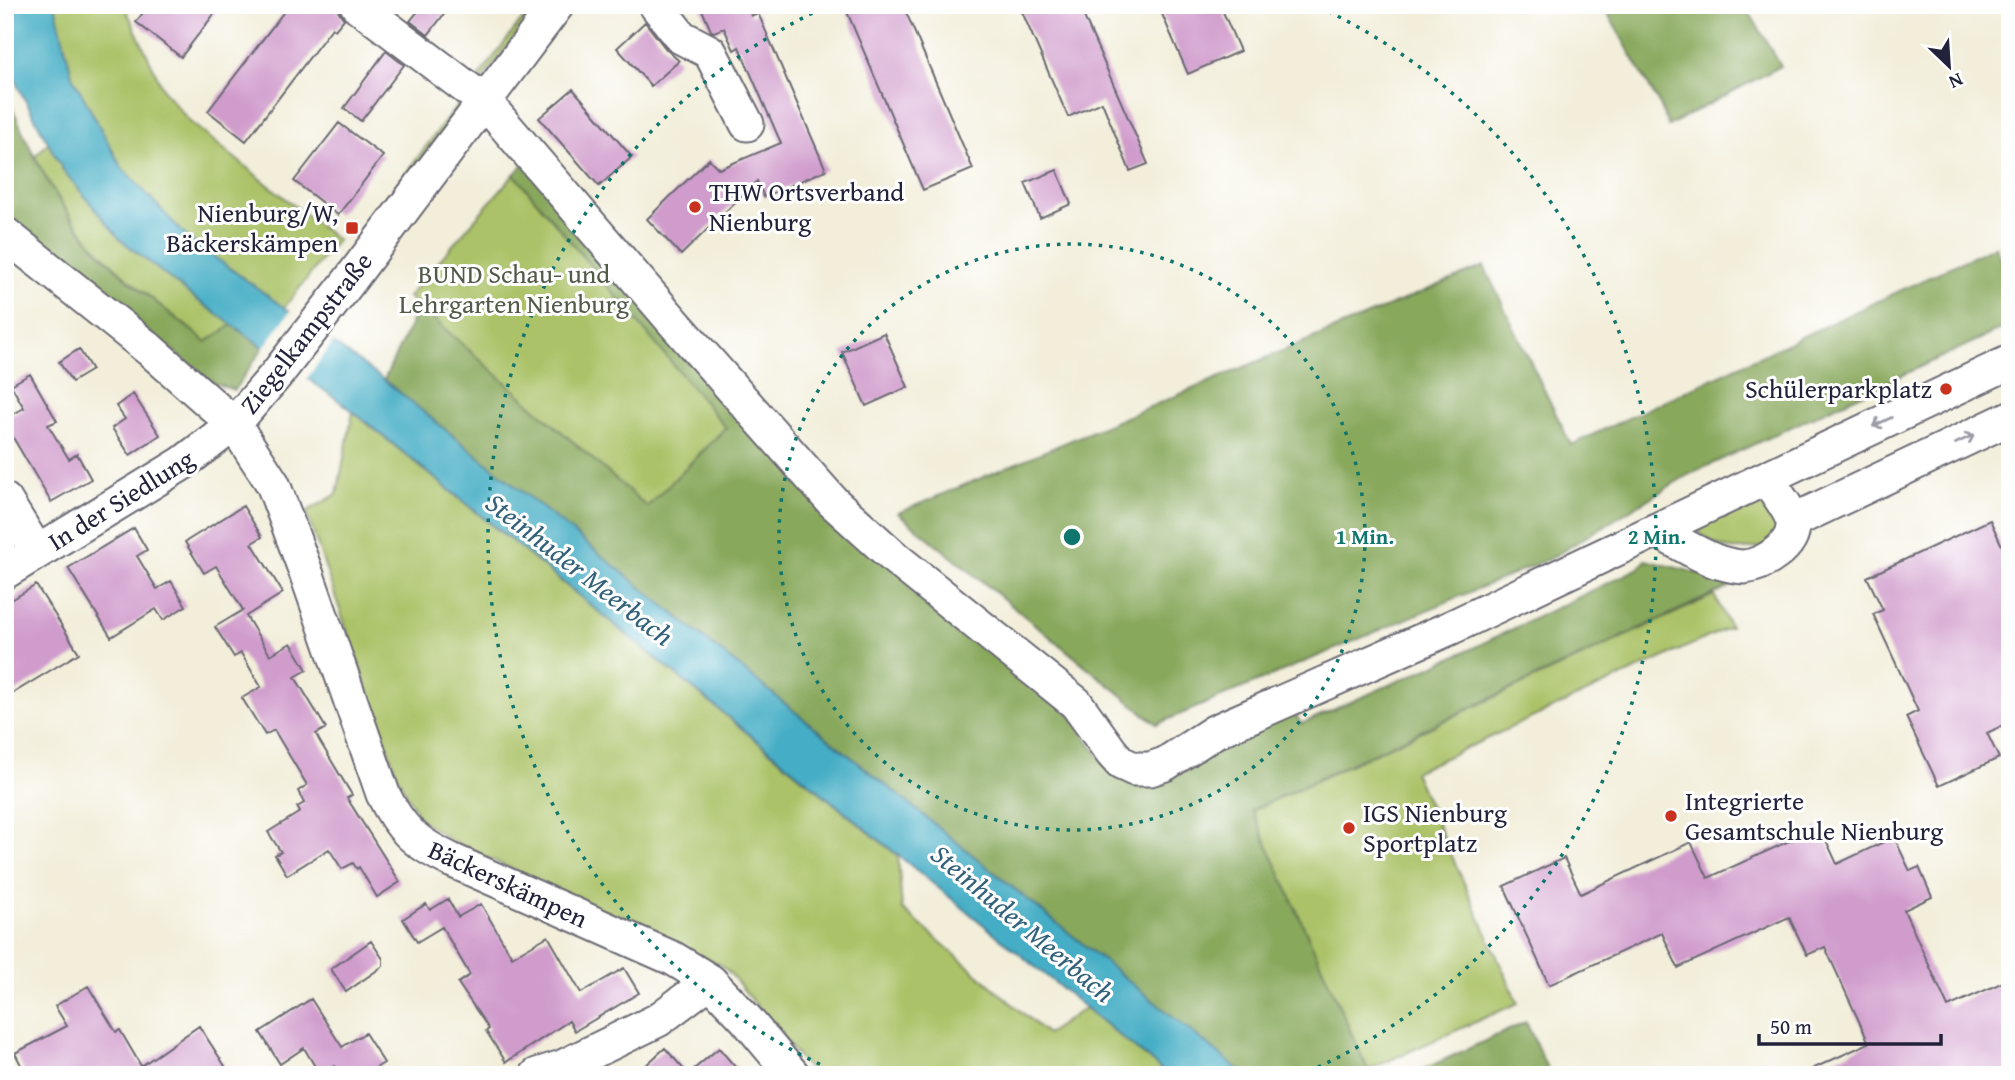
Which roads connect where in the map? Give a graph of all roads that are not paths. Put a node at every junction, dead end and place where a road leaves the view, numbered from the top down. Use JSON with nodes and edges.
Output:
{"nodes":[{"id":1,"x":358,"y":5,"type":"edge"},
{"id":2,"x":557,"y":5,"type":"edge"},
{"id":3,"x":656,"y":5,"type":"edge"},
{"id":4,"x":484,"y":100,"type":"junction"},
{"id":5,"x":747,"y":124,"type":"dead end"},
{"id":6,"x":5,"y":234,"type":"edge"},
{"id":7,"x":2010,"y":362,"type":"edge"},
{"id":8,"x":2010,"y":418,"type":"edge"},
{"id":9,"x":234,"y":424,"type":"junction"},
{"id":10,"x":1766,"y":478,"type":"junction"},
{"id":11,"x":5,"y":500,"type":"edge"},
{"id":12,"x":1793,"y":521,"type":"junction"},
{"id":13,"x":1656,"y":530,"type":"junction"},
{"id":14,"x":37,"y":552,"type":"junction"},
{"id":15,"x":5,"y":572,"type":"edge"},
{"id":16,"x":710,"y":981,"type":"junction"},
{"id":17,"x":537,"y":1075,"type":"edge"},
{"id":18,"x":793,"y":1075,"type":"edge"}],
"edges":[{"from":1,"to":4,"type":"street"},
{"from":2,"to":4,"type":"street","name":"Ziegelkampstraße"},
{"from":3,"to":5,"type":"street"},
{"from":4,"to":9,"type":"street","name":"Ziegelkampstraße"},
{"from":4,"to":13,"type":"street"},
{"from":6,"to":9,"type":"street","name":"Ziegelkampstraße"},
{"from":7,"to":10,"type":"street","one_way":true},
{"from":12,"to":8,"type":"street","one_way":true},
{"from":9,"to":14,"type":"street","name":"In der Siedlung"},
{"from":9,"to":16,"type":"street","name":"Bäckerskämpen"},
{"from":10,"to":12,"type":"street"},
{"from":10,"to":13,"type":"street"},
{"from":11,"to":14,"type":"street"},
{"from":12,"to":13,"type":"street"},
{"from":14,"to":15,"type":"street","name":"In der Siedlung"},
{"from":16,"to":17,"type":"street"},
{"from":16,"to":18,"type":"street","name":"Bäckerskämpen"}]}
